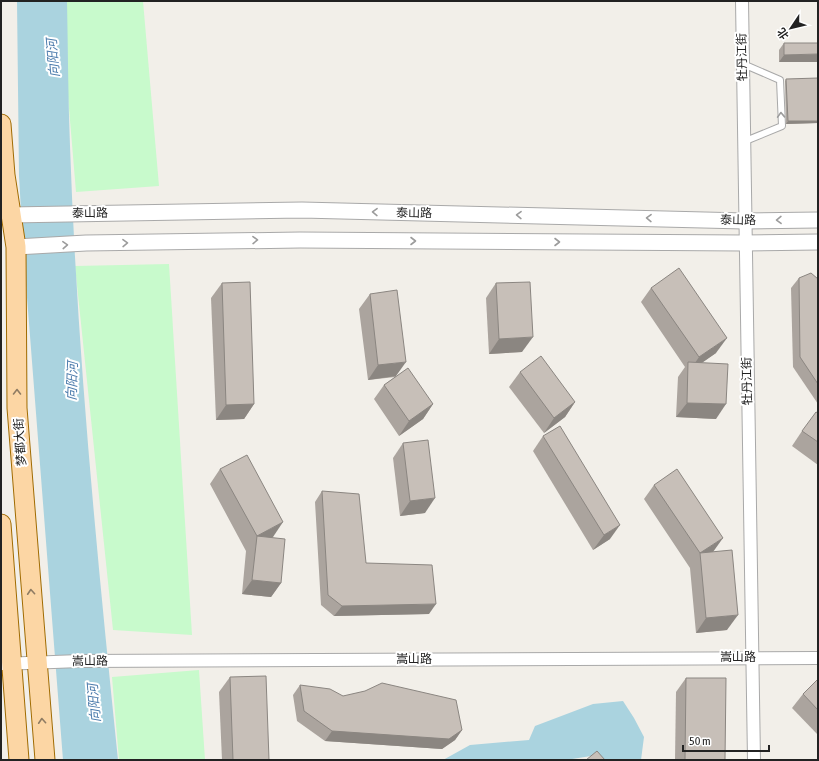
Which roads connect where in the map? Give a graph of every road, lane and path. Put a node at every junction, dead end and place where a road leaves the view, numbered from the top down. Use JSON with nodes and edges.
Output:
{"nodes":[{"id":1,"x":742,"y":1,"type":"edge"},
{"id":2,"x":742,"y":64,"type":"junction"},
{"id":3,"x":1,"y":124,"type":"edge"},
{"id":4,"x":743,"y":142,"type":"junction"},
{"id":5,"x":10,"y":215,"type":"junction"},
{"id":6,"x":818,"y":220,"type":"edge"},
{"id":7,"x":744,"y":221,"type":"junction"},
{"id":8,"x":818,"y":242,"type":"edge"},
{"id":9,"x":744,"y":243,"type":"junction"},
{"id":10,"x":16,"y":247,"type":"junction"},
{"id":11,"x":1,"y":524,"type":"edge"},
{"id":12,"x":752,"y":657,"type":"junction"},
{"id":13,"x":818,"y":658,"type":"edge"},
{"id":14,"x":37,"y":663,"type":"junction"},
{"id":15,"x":6,"y":664,"type":"edge"},
{"id":16,"x":19,"y":760,"type":"edge"},
{"id":17,"x":45,"y":760,"type":"edge"},
{"id":18,"x":754,"y":760,"type":"edge"}],
"edges":[{"from":1,"to":2,"type":"street","name":"牡丹江街"},
{"from":2,"to":4,"type":"street","name":"牡丹江街"},
{"from":4,"to":2,"type":"lane","one_way":true},
{"from":3,"to":5,"type":"main road","name":"梦都大街"},
{"from":4,"to":7,"type":"street","name":"牡丹江街"},
{"from":7,"to":5,"type":"street","name":"泰山路","one_way":true},
{"from":5,"to":10,"type":"main road","name":"梦都大街"},
{"from":6,"to":7,"type":"street","name":"泰山路","one_way":true},
{"from":7,"to":9,"type":"street","name":"牡丹江街"},
{"from":8,"to":9,"type":"street","name":"泰山路"},
{"from":10,"to":9,"type":"street","name":"泰山路","one_way":true},
{"from":9,"to":12,"type":"street","name":"牡丹江街"},
{"from":14,"to":10,"type":"main road","name":"梦都大街","one_way":true},
{"from":11,"to":15,"type":"main road"},
{"from":12,"to":13,"type":"street","name":"嵩山路"},
{"from":12,"to":14,"type":"street","name":"嵩山路"},
{"from":12,"to":18,"type":"street","name":"牡丹江街"},
{"from":14,"to":15,"type":"street","name":"嵩山路"},
{"from":17,"to":14,"type":"main road","name":"梦都大街","one_way":true},
{"from":15,"to":16,"type":"main road"}]}
